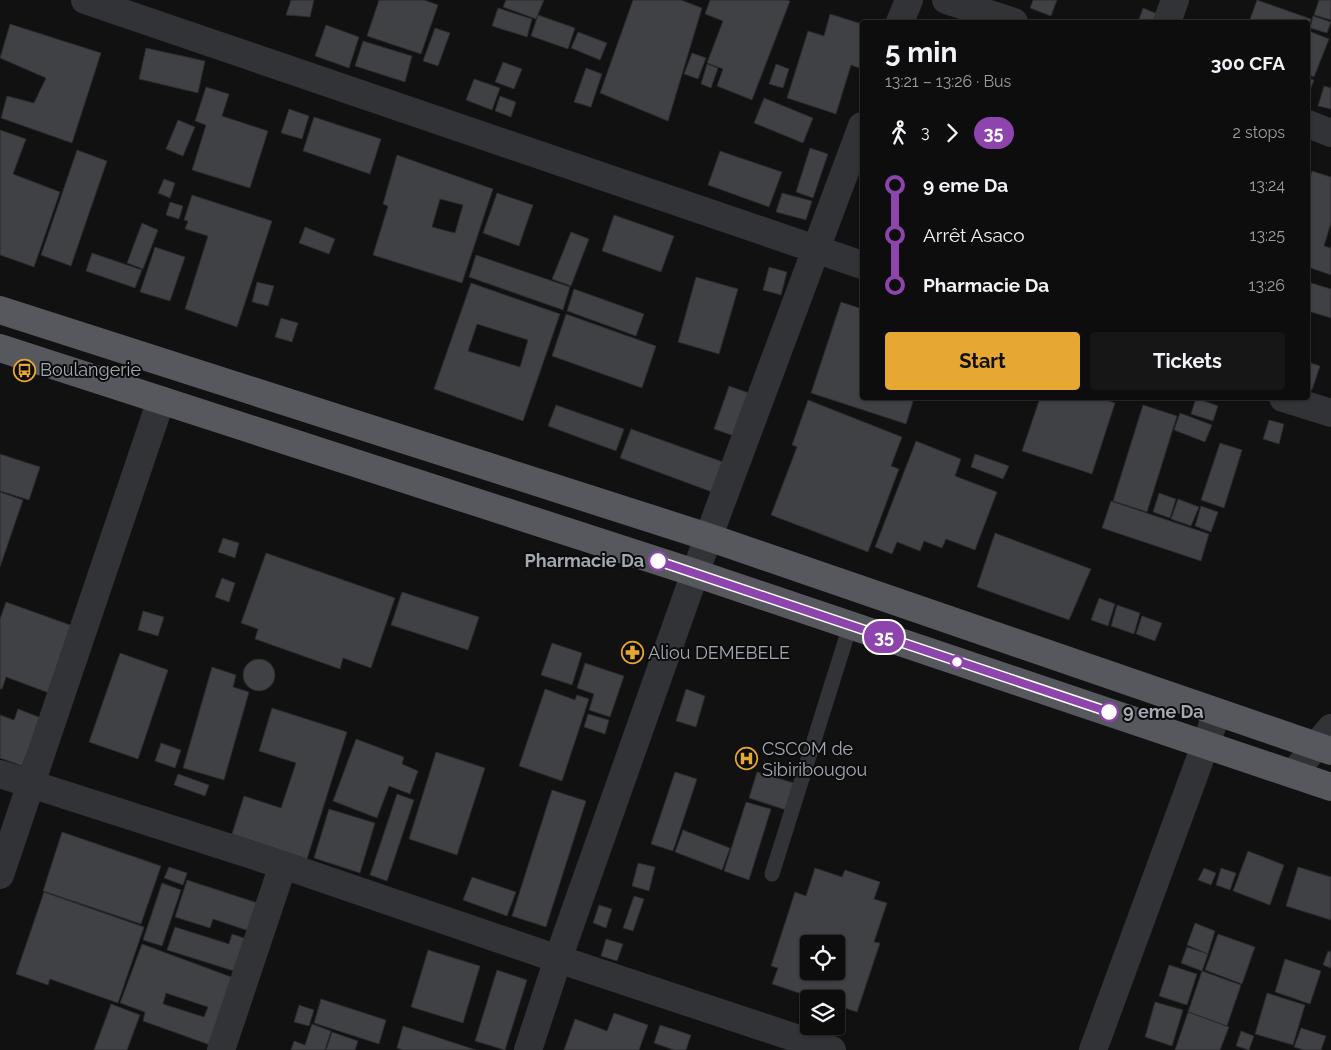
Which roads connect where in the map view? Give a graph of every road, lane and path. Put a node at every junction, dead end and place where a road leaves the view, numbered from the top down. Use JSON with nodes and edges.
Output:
{"nodes":[{"id":1,"x":85,"y":0,"type":"edge"},
{"id":2,"x":909,"y":0,"type":"edge"},
{"id":3,"x":946,"y":0,"type":"edge"},
{"id":4,"x":1175,"y":0,"type":"edge"},
{"id":5,"x":901,"y":20,"type":"edge"},
{"id":6,"x":1008,"y":20,"type":"edge"},
{"id":7,"x":1168,"y":20,"type":"edge"},
{"id":8,"x":1310,"y":125,"type":"edge"},
{"id":9,"x":860,"y":132,"type":"edge"},
{"id":10,"x":1331,"y":133,"type":"edge"},
{"id":11,"x":817,"y":251,"type":"junction"},
{"id":12,"x":860,"y":264,"type":"edge"},
{"id":13,"x":0,"y":310,"type":"edge"},
{"id":14,"x":0,"y":348,"type":"edge"},
{"id":15,"x":161,"y":400,"type":"junction"},
{"id":16,"x":1290,"y":400,"type":"edge"},
{"id":17,"x":1331,"y":412,"type":"edge"},
{"id":18,"x":708,"y":537,"type":"junction"},
{"id":19,"x":695,"y":573,"type":"junction"},
{"id":20,"x":850,"y":626,"type":"junction"},
{"id":21,"x":1217,"y":713,"type":"junction"},
{"id":22,"x":1326,"y":742,"type":"edge"},
{"id":23,"x":1206,"y":744,"type":"junction"},
{"id":24,"x":0,"y":774,"type":"edge"},
{"id":25,"x":1294,"y":774,"type":"junction"},
{"id":26,"x":32,"y":783,"type":"junction"},
{"id":27,"x":1331,"y":787,"type":"edge"},
{"id":28,"x":283,"y":865,"type":"junction"},
{"id":29,"x":772,"y":874,"type":"dead end"},
{"id":30,"x":0,"y":876,"type":"edge"},
{"id":31,"x":558,"y":959,"type":"junction"},
{"id":32,"x":221,"y":1050,"type":"edge"},
{"id":33,"x":528,"y":1050,"type":"edge"},
{"id":34,"x":832,"y":1050,"type":"edge"},
{"id":35,"x":1094,"y":1050,"type":"edge"}],
"edges":[{"from":1,"to":11,"type":"street"},
{"from":2,"to":5,"type":"street"},
{"from":3,"to":6,"type":"street"},
{"from":4,"to":7,"type":"street"},
{"from":8,"to":10,"type":"street"},
{"from":9,"to":11,"type":"street"},
{"from":11,"to":12,"type":"street"},
{"from":11,"to":18,"type":"street"},
{"from":13,"to":18,"type":"highway"},
{"from":14,"to":15,"type":"highway"},
{"from":15,"to":19,"type":"highway"},
{"from":15,"to":26,"type":"street"},
{"from":16,"to":17,"type":"street"},
{"from":18,"to":19,"type":"street"},
{"from":18,"to":21,"type":"highway"},
{"from":19,"to":20,"type":"highway"},
{"from":19,"to":31,"type":"street"},
{"from":20,"to":23,"type":"highway"},
{"from":20,"to":29,"type":"lane"},
{"from":21,"to":22,"type":"highway"},
{"from":21,"to":23,"type":"street"},
{"from":22,"to":25,"type":"street"},
{"from":23,"to":25,"type":"highway"},
{"from":23,"to":35,"type":"street"},
{"from":24,"to":26,"type":"street"},
{"from":25,"to":27,"type":"highway"},
{"from":26,"to":28,"type":"street"},
{"from":26,"to":30,"type":"street"},
{"from":28,"to":31,"type":"street"},
{"from":28,"to":32,"type":"street"},
{"from":31,"to":33,"type":"street"},
{"from":31,"to":34,"type":"street"}]}
